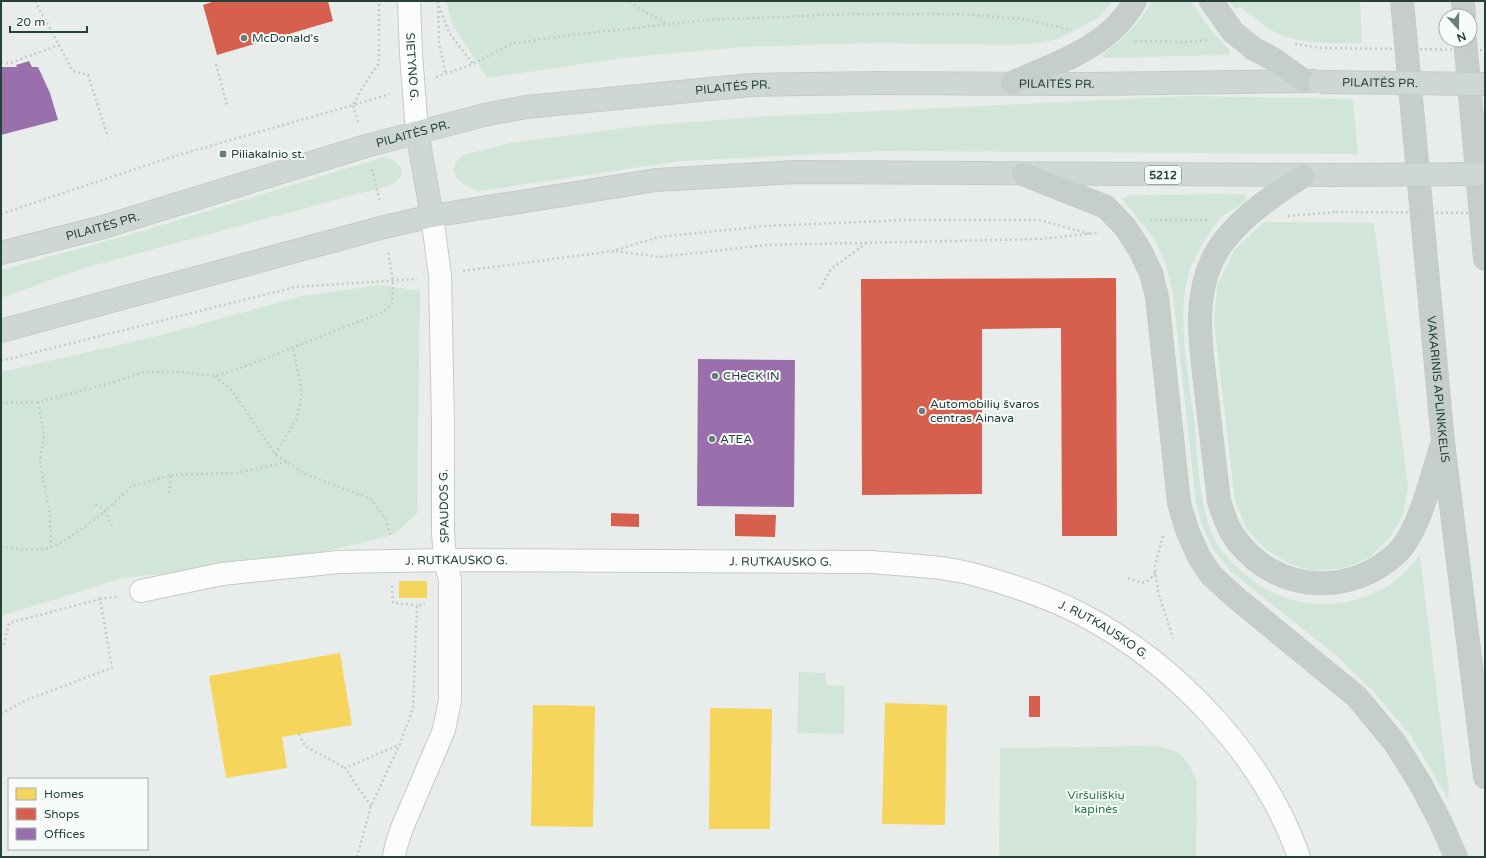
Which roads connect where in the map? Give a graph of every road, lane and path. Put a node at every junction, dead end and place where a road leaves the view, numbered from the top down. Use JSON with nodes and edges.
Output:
{"nodes":[{"id":1,"x":35,"y":1,"type":"edge"},
{"id":2,"x":379,"y":1,"type":"edge"},
{"id":3,"x":409,"y":1,"type":"edge"},
{"id":4,"x":630,"y":1,"type":"edge"},
{"id":5,"x":1135,"y":1,"type":"edge"},
{"id":6,"x":1211,"y":1,"type":"edge"},
{"id":7,"x":1402,"y":1,"type":"edge"},
{"id":8,"x":438,"y":2,"type":"edge"},
{"id":9,"x":668,"y":25,"type":"junction"},
{"id":10,"x":1076,"y":31,"type":"dead end"},
{"id":11,"x":1211,"y":39,"type":"dead end"},
{"id":12,"x":1130,"y":41,"type":"dead end"},
{"id":13,"x":59,"y":45,"type":"junction"},
{"id":14,"x":1320,"y":48,"type":"dead end"},
{"id":15,"x":1466,"y":48,"type":"edge"},
{"id":16,"x":1485,"y":50,"type":"edge"},
{"id":17,"x":1,"y":63,"type":"edge"},
{"id":18,"x":216,"y":64,"type":"dead end"},
{"id":19,"x":473,"y":64,"type":"junction"},
{"id":20,"x":446,"y":74,"type":"junction"},
{"id":21,"x":1312,"y":81,"type":"junction"},
{"id":22,"x":1012,"y":83,"type":"junction"},
{"id":23,"x":1485,"y":84,"type":"edge"},
{"id":24,"x":413,"y":86,"type":"junction"},
{"id":25,"x":227,"y":105,"type":"dead end"},
{"id":26,"x":353,"y":106,"type":"junction"},
{"id":27,"x":417,"y":132,"type":"junction"},
{"id":28,"x":108,"y":138,"type":"dead end"},
{"id":29,"x":366,"y":146,"type":"junction"},
{"id":30,"x":1023,"y":174,"type":"junction"},
{"id":31,"x":1485,"y":174,"type":"edge"},
{"id":32,"x":1304,"y":176,"type":"junction"},
{"id":33,"x":1336,"y":212,"type":"dead end"},
{"id":34,"x":1485,"y":212,"type":"edge"},
{"id":35,"x":1,"y":214,"type":"edge"},
{"id":36,"x":432,"y":216,"type":"junction"},
{"id":37,"x":1244,"y":220,"type":"junction"},
{"id":38,"x":384,"y":227,"type":"junction"},
{"id":39,"x":1125,"y":227,"type":"junction"},
{"id":40,"x":1090,"y":234,"type":"junction"},
{"id":41,"x":868,"y":242,"type":"junction"},
{"id":42,"x":613,"y":251,"type":"junction"},
{"id":43,"x":1,"y":253,"type":"edge"},
{"id":44,"x":1485,"y":259,"type":"edge"},
{"id":45,"x":440,"y":274,"type":"junction"},
{"id":46,"x":393,"y":282,"type":"junction"},
{"id":47,"x":820,"y":289,"type":"dead end"},
{"id":48,"x":1,"y":332,"type":"edge"},
{"id":49,"x":293,"y":348,"type":"junction"},
{"id":50,"x":1,"y":361,"type":"edge"},
{"id":51,"x":214,"y":376,"type":"junction"},
{"id":52,"x":38,"y":402,"type":"junction"},
{"id":53,"x":1,"y":403,"type":"edge"},
{"id":54,"x":1443,"y":442,"type":"junction"},
{"id":55,"x":276,"y":454,"type":"junction"},
{"id":56,"x":287,"y":461,"type":"junction"},
{"id":57,"x":170,"y":475,"type":"junction"},
{"id":58,"x":169,"y":495,"type":"dead end"},
{"id":59,"x":93,"y":503,"type":"dead end"},
{"id":60,"x":1181,"y":509,"type":"junction"},
{"id":61,"x":105,"y":511,"type":"junction"},
{"id":62,"x":112,"y":526,"type":"dead end"},
{"id":63,"x":393,"y":541,"type":"dead end"},
{"id":64,"x":1,"y":547,"type":"edge"},
{"id":65,"x":51,"y":548,"type":"junction"},
{"id":66,"x":445,"y":560,"type":"junction"},
{"id":67,"x":1156,"y":572,"type":"junction"},
{"id":68,"x":1128,"y":578,"type":"dead end"},
{"id":69,"x":141,"y":591,"type":"joint"},
{"id":70,"x":100,"y":599,"type":"junction"},
{"id":71,"x":451,"y":605,"type":"junction"},
{"id":72,"x":1173,"y":638,"type":"dead end"},
{"id":73,"x":4,"y":645,"type":"dead end"},
{"id":74,"x":1,"y":714,"type":"edge"},
{"id":75,"x":299,"y":734,"type":"dead end"},
{"id":76,"x":400,"y":744,"type":"junction"},
{"id":77,"x":345,"y":768,"type":"junction"},
{"id":78,"x":1485,"y":777,"type":"edge"},
{"id":79,"x":370,"y":806,"type":"junction"},
{"id":80,"x":357,"y":857,"type":"edge"},
{"id":81,"x":394,"y":857,"type":"edge"},
{"id":82,"x":1299,"y":857,"type":"edge"},
{"id":83,"x":1456,"y":857,"type":"edge"}],
"edges":[{"from":1,"to":13,"type":"path"},
{"from":2,"to":26,"type":"path"},
{"from":3,"to":24,"type":"street","name":"SIETYNO G."},
{"from":4,"to":9,"type":"path"},
{"from":5,"to":22,"type":"highway"},
{"from":6,"to":21,"type":"highway"},
{"from":7,"to":54,"type":"highway","name":"VAKARINIS APLINKKELIS"},
{"from":8,"to":19,"type":"path"},
{"from":8,"to":20,"type":"path"},
{"from":9,"to":10,"type":"path"},
{"from":9,"to":19,"type":"path"},
{"from":11,"to":12,"type":"path"},
{"from":13,"to":17,"type":"path"},
{"from":13,"to":28,"type":"path"},
{"from":14,"to":16,"type":"path","bridge":true},
{"from":15,"to":44,"type":"highway"},
{"from":18,"to":25,"type":"path"},
{"from":19,"to":20,"type":"path"},
{"from":20,"to":24,"type":"path"},
{"from":21,"to":22,"type":"main road","name":"PILAITĖS PR."},
{"from":21,"to":23,"type":"main road","name":"PILAITĖS PR.","bridge":true},
{"from":22,"to":27,"type":"main road","name":"PILAITĖS PR."},
{"from":24,"to":26,"type":"path"},
{"from":24,"to":27,"type":"street","name":"SIETYNO G."},
{"from":26,"to":35,"type":"path"},
{"from":27,"to":29,"type":"main road","name":"PILAITĖS PR."},
{"from":27,"to":36,"type":"main road"},
{"from":29,"to":38,"type":"path"},
{"from":29,"to":43,"type":"main road","name":"PILAITĖS PR."},
{"from":30,"to":32,"type":"main road","number":"5212"},
{"from":30,"to":36,"type":"main road"},
{"from":30,"to":39,"type":"highway"},
{"from":31,"to":32,"type":"main road","number":"5212","bridge":true},
{"from":32,"to":37,"type":"highway"},
{"from":33,"to":34,"type":"path","bridge":true},
{"from":36,"to":38,"type":"main road"},
{"from":36,"to":45,"type":"street","name":"SPAUDOS G."},
{"from":37,"to":39,"type":"path"},
{"from":37,"to":54,"type":"highway"},
{"from":38,"to":46,"type":"path"},
{"from":38,"to":48,"type":"main road"},
{"from":39,"to":40,"type":"path"},
{"from":39,"to":60,"type":"highway"},
{"from":40,"to":41,"type":"path"},
{"from":40,"to":42,"type":"path"},
{"from":41,"to":42,"type":"path"},
{"from":41,"to":47,"type":"path"},
{"from":42,"to":45,"type":"path"},
{"from":45,"to":66,"type":"street","name":"SPAUDOS G."},
{"from":46,"to":49,"type":"path"},
{"from":46,"to":50,"type":"path"},
{"from":49,"to":51,"type":"path"},
{"from":49,"to":55,"type":"path"},
{"from":51,"to":52,"type":"path"},
{"from":51,"to":55,"type":"path"},
{"from":52,"to":53,"type":"path"},
{"from":52,"to":65,"type":"path"},
{"from":54,"to":78,"type":"highway","name":"VAKARINIS APLINKKELIS"},
{"from":55,"to":56,"type":"path"},
{"from":56,"to":57,"type":"path"},
{"from":56,"to":63,"type":"path"},
{"from":57,"to":58,"type":"path"},
{"from":57,"to":61,"type":"path"},
{"from":59,"to":61,"type":"path"},
{"from":60,"to":67,"type":"path"},
{"from":60,"to":83,"type":"highway"},
{"from":61,"to":62,"type":"path"},
{"from":61,"to":65,"type":"path"},
{"from":64,"to":65,"type":"path"},
{"from":66,"to":69,"type":"street","name":"J. RUTKAUSKO G."},
{"from":66,"to":71,"type":"street","name":"SPAUDOS G."},
{"from":66,"to":82,"type":"street","name":"J. RUTKAUSKO G."},
{"from":67,"to":68,"type":"path"},
{"from":67,"to":72,"type":"path"},
{"from":69,"to":70,"type":"path"},
{"from":70,"to":73,"type":"path"},
{"from":70,"to":74,"type":"path"},
{"from":71,"to":76,"type":"path"},
{"from":71,"to":81,"type":"street","name":"SPAUDOS G."},
{"from":75,"to":77,"type":"path"},
{"from":76,"to":77,"type":"path"},
{"from":76,"to":79,"type":"path"},
{"from":77,"to":79,"type":"path"},
{"from":79,"to":80,"type":"path"}]}
